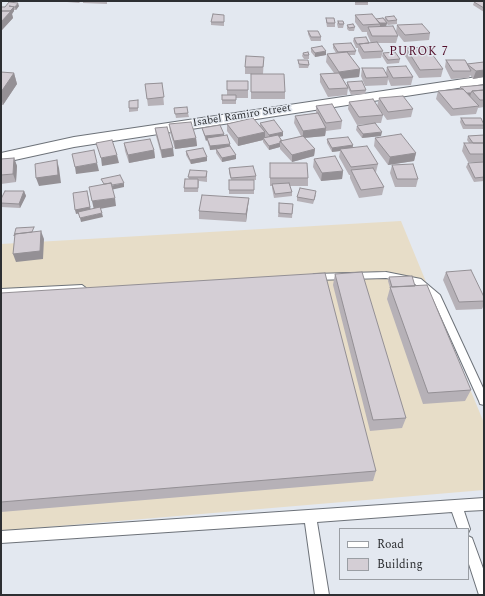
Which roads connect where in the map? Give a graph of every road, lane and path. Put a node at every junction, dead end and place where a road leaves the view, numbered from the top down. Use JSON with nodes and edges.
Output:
{"nodes":[{"id":1,"x":484,"y":80,"type":"edge"},
{"id":2,"x":1,"y":158,"type":"edge"},
{"id":3,"x":302,"y":278,"type":"edge"},
{"id":4,"x":90,"y":288,"type":"edge"},
{"id":5,"x":1,"y":292,"type":"edge"},
{"id":6,"x":484,"y":401,"type":"edge"},
{"id":7,"x":484,"y":504,"type":"edge"},
{"id":8,"x":456,"y":505,"type":"junction"},
{"id":9,"x":310,"y":517,"type":"junction"},
{"id":10,"x":464,"y":528,"type":"edge"},
{"id":11,"x":1,"y":537,"type":"edge"},
{"id":12,"x":469,"y":545,"type":"edge"},
{"id":13,"x":484,"y":590,"type":"edge"},
{"id":14,"x":322,"y":595,"type":"edge"}],
"edges":[{"from":1,"to":2,"type":"street","name":"Isabel Ramiro Street"},
{"from":3,"to":6,"type":"lane"},
{"from":4,"to":5,"type":"lane"},
{"from":7,"to":8,"type":"lane"},
{"from":8,"to":9,"type":"lane"},
{"from":8,"to":10,"type":"lane"},
{"from":9,"to":11,"type":"lane"},
{"from":9,"to":14,"type":"lane"},
{"from":12,"to":13,"type":"lane"}]}
